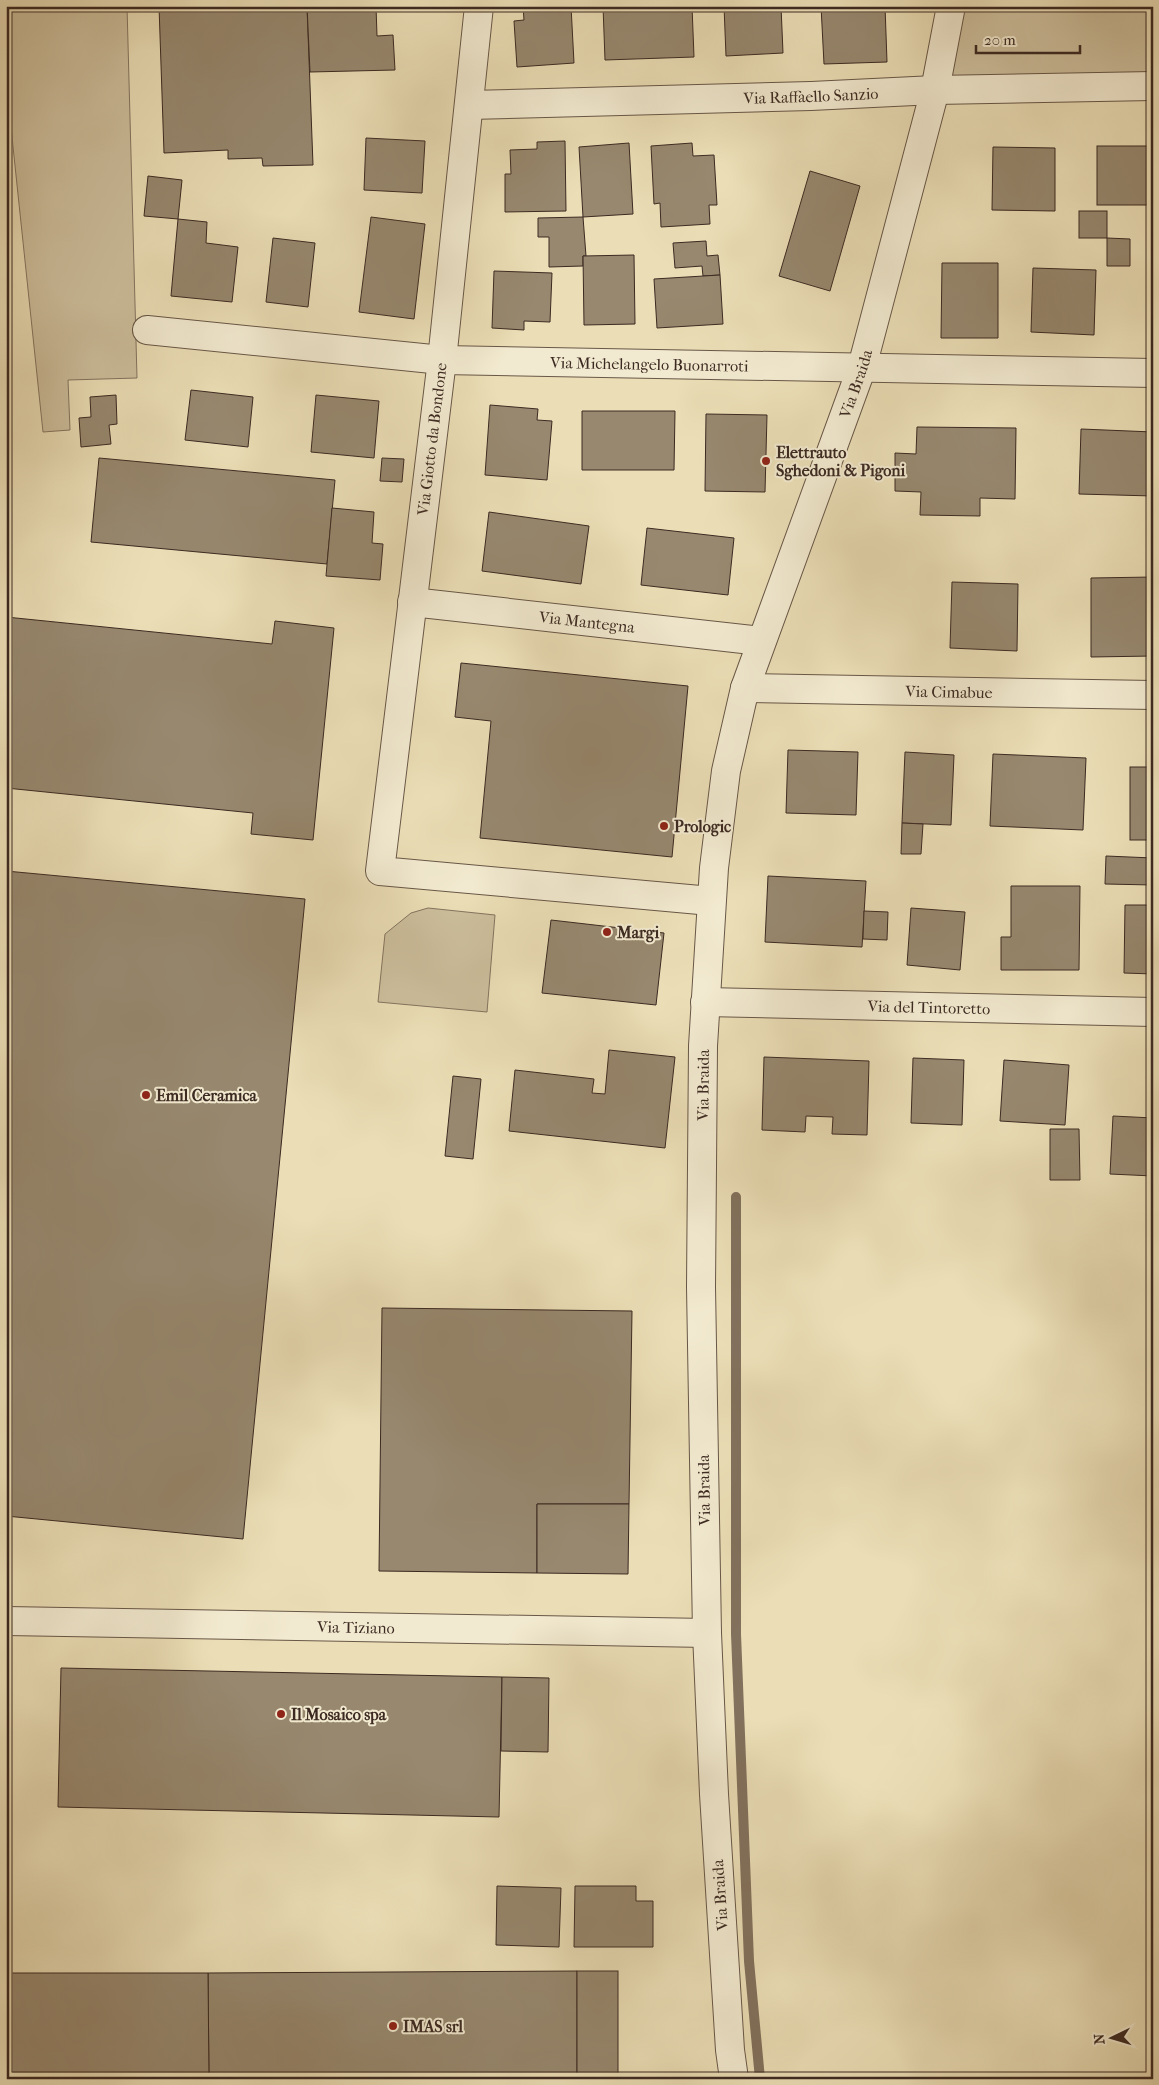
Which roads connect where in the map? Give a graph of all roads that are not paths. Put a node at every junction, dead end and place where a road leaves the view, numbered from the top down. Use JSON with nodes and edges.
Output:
{"nodes":[{"id":1,"x":479,"y":6,"type":"edge"},
{"id":2,"x":950,"y":6,"type":"edge"},
{"id":3,"x":1153,"y":86,"type":"edge"},
{"id":4,"x":935,"y":90,"type":"junction"},
{"id":5,"x":469,"y":105,"type":"junction"},
{"id":6,"x":147,"y":330,"type":"dead end"},
{"id":7,"x":442,"y":360,"type":"junction"},
{"id":8,"x":862,"y":367,"type":"junction"},
{"id":9,"x":1153,"y":373,"type":"edge"},
{"id":10,"x":412,"y":602,"type":"junction"},
{"id":11,"x":761,"y":641,"type":"junction"},
{"id":12,"x":745,"y":688,"type":"junction"},
{"id":13,"x":1153,"y":695,"type":"edge"},
{"id":14,"x":711,"y":901,"type":"junction"},
{"id":15,"x":704,"y":1002,"type":"junction"},
{"id":16,"x":1153,"y":1012,"type":"edge"},
{"id":17,"x":6,"y":1621,"type":"edge"},
{"id":18,"x":706,"y":1633,"type":"junction"},
{"id":19,"x":734,"y":2079,"type":"edge"}],
"edges":[{"from":1,"to":5,"type":"street","name":"Via Giotto da Bondone"},
{"from":2,"to":4,"type":"street","name":"Via Braida"},
{"from":3,"to":4,"type":"street","name":"Via Raffaello Sanzio"},
{"from":4,"to":5,"type":"street","name":"Via Raffaello Sanzio"},
{"from":4,"to":8,"type":"street","name":"Via Braida"},
{"from":5,"to":7,"type":"street","name":"Via Giotto da Bondone"},
{"from":6,"to":7,"type":"street","name":"Via Michelangelo Buonarroti"},
{"from":7,"to":8,"type":"street","name":"Via Michelangelo Buonarroti"},
{"from":7,"to":10,"type":"street","name":"Via Giotto da Bondone"},
{"from":8,"to":9,"type":"street","name":"Via Michelangelo Buonarroti"},
{"from":8,"to":11,"type":"street","name":"Via Braida"},
{"from":10,"to":11,"type":"street","name":"Via Mantegna"},
{"from":10,"to":14,"type":"street","name":"Via Giotto da Bondone"},
{"from":11,"to":12,"type":"street","name":"Via Braida"},
{"from":12,"to":13,"type":"street","name":"Via Cimabue"},
{"from":12,"to":14,"type":"street","name":"Via Braida"},
{"from":14,"to":15,"type":"street","name":"Via Braida"},
{"from":15,"to":16,"type":"street","name":"Via del Tintoretto"},
{"from":15,"to":18,"type":"street","name":"Via Braida"},
{"from":17,"to":18,"type":"street","name":"Via Tiziano"},
{"from":18,"to":19,"type":"street","name":"Via Braida"}]}
